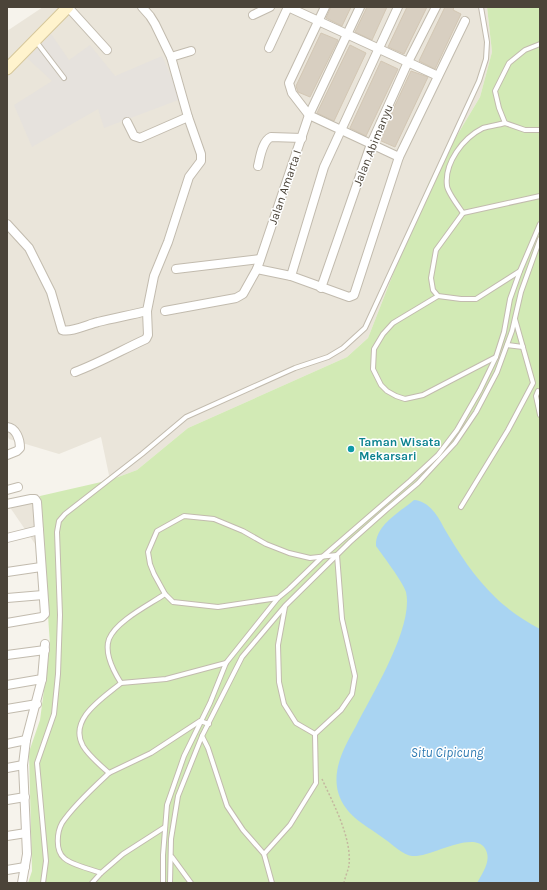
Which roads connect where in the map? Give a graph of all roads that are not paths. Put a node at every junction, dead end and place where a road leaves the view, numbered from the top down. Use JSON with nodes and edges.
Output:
{"nodes":[{"id":1,"x":68,"y":7,"type":"edge"},
{"id":2,"x":142,"y":7,"type":"edge"},
{"id":3,"x":270,"y":7,"type":"edge"},
{"id":4,"x":288,"y":7,"type":"edge"},
{"id":5,"x":325,"y":7,"type":"edge"},
{"id":6,"x":360,"y":7,"type":"edge"},
{"id":7,"x":398,"y":7,"type":"edge"},
{"id":8,"x":436,"y":7,"type":"edge"},
{"id":9,"x":481,"y":7,"type":"edge"},
{"id":10,"x":253,"y":15,"type":"dead end"},
{"id":11,"x":318,"y":21,"type":"junction"},
{"id":12,"x":466,"y":21,"type":"dead end"},
{"id":13,"x":348,"y":35,"type":"junction"},
{"id":14,"x":35,"y":40,"type":"junction"},
{"id":15,"x":540,"y":44,"type":"edge"},
{"id":16,"x":269,"y":48,"type":"dead end"},
{"id":17,"x":378,"y":48,"type":"junction"},
{"id":18,"x":107,"y":50,"type":"dead end"},
{"id":19,"x":191,"y":51,"type":"dead end"},
{"id":20,"x":171,"y":58,"type":"junction"},
{"id":21,"x":408,"y":62,"type":"junction"},
{"id":22,"x":7,"y":69,"type":"edge"},
{"id":23,"x":438,"y":76,"type":"junction"},
{"id":24,"x":64,"y":78,"type":"dead end"},
{"id":25,"x":309,"y":115,"type":"junction"},
{"id":26,"x":188,"y":117,"type":"junction"},
{"id":27,"x":128,"y":122,"type":"dead end"},
{"id":28,"x":505,"y":123,"type":"junction"},
{"id":29,"x":340,"y":130,"type":"junction"},
{"id":30,"x":540,"y":130,"type":"edge"},
{"id":31,"x":302,"y":138,"type":"junction"},
{"id":32,"x":371,"y":144,"type":"junction"},
{"id":33,"x":399,"y":157,"type":"junction"},
{"id":34,"x":258,"y":166,"type":"dead end"},
{"id":35,"x":540,"y":196,"type":"edge"},
{"id":36,"x":463,"y":213,"type":"junction"},
{"id":37,"x":7,"y":224,"type":"edge"},
{"id":38,"x":540,"y":224,"type":"edge"},
{"id":39,"x":540,"y":239,"type":"edge"},
{"id":40,"x":260,"y":259,"type":"junction"},
{"id":41,"x":176,"y":269,"type":"dead end"},
{"id":42,"x":257,"y":269,"type":"junction"},
{"id":43,"x":520,"y":271,"type":"junction"},
{"id":44,"x":291,"y":276,"type":"junction"},
{"id":45,"x":321,"y":288,"type":"junction"},
{"id":46,"x":438,"y":296,"type":"junction"},
{"id":47,"x":147,"y":311,"type":"junction"},
{"id":48,"x":165,"y":311,"type":"dead end"},
{"id":49,"x":515,"y":317,"type":"junction"},
{"id":50,"x":507,"y":345,"type":"junction"},
{"id":51,"x":523,"y":347,"type":"junction"},
{"id":52,"x":496,"y":357,"type":"junction"},
{"id":53,"x":75,"y":372,"type":"dead end"},
{"id":54,"x":533,"y":383,"type":"junction"},
{"id":55,"x":539,"y":392,"type":"edge"},
{"id":56,"x":540,"y":415,"type":"edge"},
{"id":57,"x":7,"y":427,"type":"edge"},
{"id":58,"x":7,"y":455,"type":"edge"},
{"id":59,"x":18,"y":487,"type":"dead end"},
{"id":60,"x":7,"y":490,"type":"edge"},
{"id":61,"x":7,"y":504,"type":"edge"},
{"id":62,"x":461,"y":507,"type":"dead end"},
{"id":63,"x":40,"y":530,"type":"junction"},
{"id":64,"x":7,"y":538,"type":"edge"},
{"id":65,"x":337,"y":555,"type":"junction"},
{"id":66,"x":321,"y":558,"type":"junction"},
{"id":67,"x":41,"y":567,"type":"junction"},
{"id":68,"x":7,"y":572,"type":"edge"},
{"id":69,"x":165,"y":594,"type":"junction"},
{"id":70,"x":43,"y":595,"type":"junction"},
{"id":71,"x":7,"y":598,"type":"edge"},
{"id":72,"x":278,"y":598,"type":"junction"},
{"id":73,"x":285,"y":606,"type":"junction"},
{"id":74,"x":7,"y":623,"type":"edge"},
{"id":75,"x":7,"y":655,"type":"edge"},
{"id":76,"x":226,"y":663,"type":"junction"},
{"id":77,"x":42,"y":679,"type":"junction"},
{"id":78,"x":121,"y":683,"type":"junction"},
{"id":79,"x":7,"y":685,"type":"edge"},
{"id":80,"x":37,"y":704,"type":"junction"},
{"id":81,"x":7,"y":709,"type":"edge"},
{"id":82,"x":200,"y":721,"type":"junction"},
{"id":83,"x":209,"y":724,"type":"junction"},
{"id":84,"x":315,"y":734,"type":"junction"},
{"id":85,"x":202,"y":736,"type":"junction"},
{"id":86,"x":26,"y":740,"type":"junction"},
{"id":87,"x":7,"y":744,"type":"edge"},
{"id":88,"x":23,"y":765,"type":"junction"},
{"id":89,"x":7,"y":768,"type":"edge"},
{"id":90,"x":108,"y":773,"type":"junction"},
{"id":91,"x":25,"y":797,"type":"junction"},
{"id":92,"x":7,"y":800,"type":"edge"},
{"id":93,"x":165,"y":827,"type":"junction"},
{"id":94,"x":26,"y":833,"type":"junction"},
{"id":95,"x":7,"y":836,"type":"edge"},
{"id":96,"x":264,"y":854,"type":"junction"},
{"id":97,"x":171,"y":857,"type":"junction"},
{"id":98,"x":25,"y":867,"type":"junction"},
{"id":99,"x":7,"y":870,"type":"edge"},
{"id":100,"x":101,"y":873,"type":"junction"},
{"id":101,"x":22,"y":883,"type":"edge"},
{"id":102,"x":43,"y":883,"type":"edge"},
{"id":103,"x":92,"y":883,"type":"edge"},
{"id":104,"x":163,"y":883,"type":"edge"},
{"id":105,"x":170,"y":883,"type":"edge"},
{"id":106,"x":190,"y":883,"type":"edge"},
{"id":107,"x":272,"y":883,"type":"edge"}],
"edges":[{"from":1,"to":14,"type":"street"},
{"from":1,"to":18,"type":"street"},
{"from":2,"to":20,"type":"street"},
{"from":3,"to":10,"type":"street"},
{"from":4,"to":11,"type":"street"},
{"from":4,"to":16,"type":"street"},
{"from":5,"to":11,"type":"street"},
{"from":6,"to":13,"type":"street","name":"Jalan Amarta I"},
{"from":7,"to":17,"type":"street"},
{"from":8,"to":21,"type":"street","name":"Jalan Abimanyu"},
{"from":9,"to":102,"type":"lane"},
{"from":11,"to":13,"type":"street"},
{"from":11,"to":25,"type":"street"},
{"from":12,"to":23,"type":"street"},
{"from":13,"to":17,"type":"street"},
{"from":13,"to":25,"type":"street","name":"Jalan Amarta I"},
{"from":14,"to":22,"type":"street"},
{"from":14,"to":24,"type":"lane"},
{"from":15,"to":28,"type":"lane"},
{"from":17,"to":21,"type":"street"},
{"from":17,"to":29,"type":"street"},
{"from":19,"to":20,"type":"street"},
{"from":20,"to":26,"type":"street"},
{"from":21,"to":23,"type":"street"},
{"from":21,"to":32,"type":"street","name":"Jalan Abimanyu"},
{"from":23,"to":33,"type":"street"},
{"from":25,"to":29,"type":"street"},
{"from":25,"to":31,"type":"street","name":"Jalan Amarta I"},
{"from":26,"to":27,"type":"street"},
{"from":26,"to":47,"type":"street"},
{"from":28,"to":30,"type":"lane"},
{"from":28,"to":36,"type":"lane"},
{"from":29,"to":32,"type":"street"},
{"from":29,"to":44,"type":"street"},
{"from":31,"to":34,"type":"street"},
{"from":31,"to":40,"type":"street","name":"Jalan Amarta I"},
{"from":32,"to":33,"type":"street"},
{"from":32,"to":45,"type":"street","name":"Jalan Abimanyu"},
{"from":33,"to":45,"type":"street"},
{"from":35,"to":36,"type":"lane"},
{"from":36,"to":46,"type":"lane"},
{"from":37,"to":47,"type":"street"},
{"from":38,"to":43,"type":"lane"},
{"from":39,"to":49,"type":"lane"},
{"from":40,"to":41,"type":"street"},
{"from":40,"to":42,"type":"street","name":"Jalan Amarta I"},
{"from":42,"to":44,"type":"street"},
{"from":42,"to":48,"type":"street","name":"Jalan Amarta I"},
{"from":43,"to":46,"type":"lane"},
{"from":43,"to":52,"type":"lane"},
{"from":44,"to":45,"type":"street"},
{"from":46,"to":52,"type":"lane"},
{"from":47,"to":53,"type":"street"},
{"from":49,"to":50,"type":"lane"},
{"from":49,"to":51,"type":"lane"},
{"from":50,"to":51,"type":"lane"},
{"from":50,"to":65,"type":"lane"},
{"from":51,"to":54,"type":"lane"},
{"from":52,"to":66,"type":"lane"},
{"from":54,"to":55,"type":"lane"},
{"from":54,"to":62,"type":"lane"},
{"from":55,"to":56,"type":"lane"},
{"from":57,"to":58,"type":"street"},
{"from":59,"to":60,"type":"street"},
{"from":61,"to":63,"type":"street"},
{"from":63,"to":64,"type":"street"},
{"from":63,"to":67,"type":"street"},
{"from":65,"to":66,"type":"lane"},
{"from":65,"to":73,"type":"lane"},
{"from":65,"to":84,"type":"lane"},
{"from":66,"to":69,"type":"lane"},
{"from":66,"to":72,"type":"lane"},
{"from":67,"to":68,"type":"street"},
{"from":67,"to":70,"type":"street"},
{"from":69,"to":72,"type":"lane"},
{"from":69,"to":78,"type":"lane"},
{"from":70,"to":71,"type":"street"},
{"from":70,"to":74,"type":"street"},
{"from":72,"to":76,"type":"lane"},
{"from":73,"to":83,"type":"lane"},
{"from":73,"to":84,"type":"lane"},
{"from":75,"to":77,"type":"street"},
{"from":76,"to":78,"type":"lane"},
{"from":76,"to":82,"type":"lane"},
{"from":77,"to":79,"type":"street"},
{"from":77,"to":80,"type":"street"},
{"from":78,"to":90,"type":"lane"},
{"from":80,"to":81,"type":"street"},
{"from":80,"to":86,"type":"street"},
{"from":82,"to":83,"type":"lane"},
{"from":82,"to":90,"type":"lane"},
{"from":82,"to":93,"type":"lane"},
{"from":83,"to":85,"type":"lane"},
{"from":84,"to":96,"type":"lane"},
{"from":85,"to":96,"type":"lane"},
{"from":85,"to":97,"type":"lane"},
{"from":86,"to":87,"type":"street"},
{"from":86,"to":88,"type":"street"},
{"from":88,"to":89,"type":"street"},
{"from":88,"to":91,"type":"street"},
{"from":90,"to":100,"type":"lane"},
{"from":91,"to":92,"type":"street"},
{"from":91,"to":94,"type":"street"},
{"from":93,"to":100,"type":"lane"},
{"from":93,"to":104,"type":"lane"},
{"from":94,"to":95,"type":"street"},
{"from":94,"to":98,"type":"street"},
{"from":96,"to":107,"type":"lane"},
{"from":97,"to":105,"type":"lane"},
{"from":97,"to":106,"type":"lane"},
{"from":98,"to":99,"type":"street"},
{"from":98,"to":101,"type":"street"},
{"from":100,"to":103,"type":"lane"}]}
